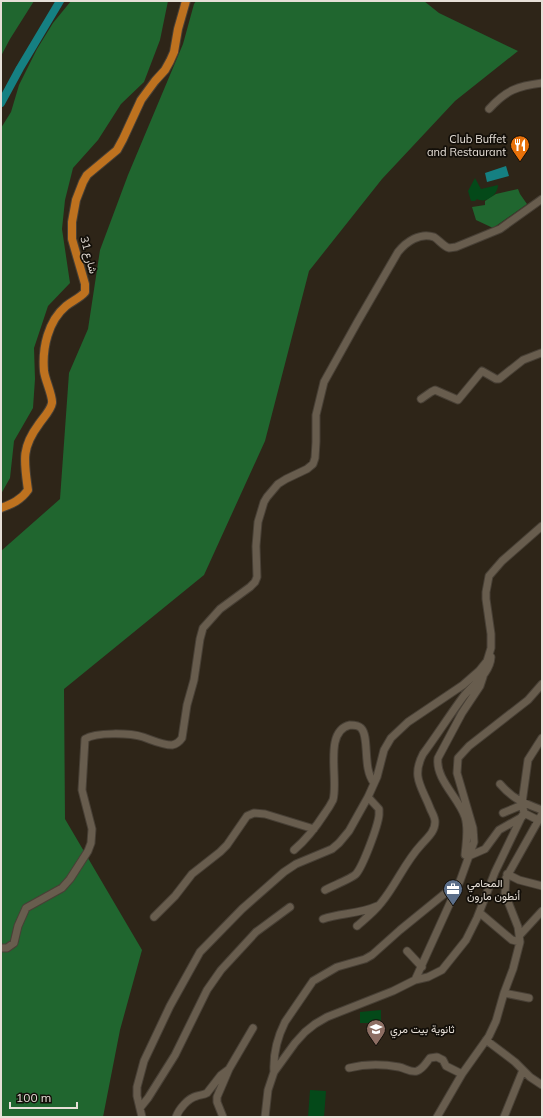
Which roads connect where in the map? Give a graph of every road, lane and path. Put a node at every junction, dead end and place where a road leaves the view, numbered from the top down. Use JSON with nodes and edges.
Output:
{"nodes":[{"id":1,"x":186,"y":1,"type":"edge"},
{"id":2,"x":542,"y":83,"type":"edge"},
{"id":3,"x":490,"y":109,"type":"dead end"},
{"id":4,"x":542,"y":199,"type":"edge"},
{"id":5,"x":541,"y":352,"type":"edge"},
{"id":6,"x":542,"y":362,"type":"edge"},
{"id":7,"x":421,"y":399,"type":"dead end"},
{"id":8,"x":1,"y":508,"type":"edge"},
{"id":9,"x":542,"y":526,"type":"edge"},
{"id":10,"x":490,"y":653,"type":"junction"},
{"id":11,"x":484,"y":675,"type":"junction"},
{"id":12,"x":472,"y":682,"type":"junction"},
{"id":13,"x":542,"y":684,"type":"edge"},
{"id":14,"x":542,"y":738,"type":"edge"},
{"id":15,"x":374,"y":783,"type":"junction"},
{"id":16,"x":500,"y":784,"type":"dead end"},
{"id":17,"x":368,"y":797,"type":"junction"},
{"id":18,"x":522,"y":804,"type":"junction"},
{"id":19,"x":503,"y":812,"type":"dead end"},
{"id":20,"x":523,"y":815,"type":"junction"},
{"id":21,"x":541,"y":815,"type":"edge"},
{"id":22,"x":314,"y":830,"type":"junction"},
{"id":23,"x":294,"y":850,"type":"dead end"},
{"id":24,"x":469,"y":856,"type":"junction"},
{"id":25,"x":507,"y":874,"type":"junction"},
{"id":26,"x":460,"y":881,"type":"junction"},
{"id":27,"x":542,"y":886,"type":"edge"},
{"id":28,"x":325,"y":890,"type":"dead end"},
{"id":29,"x":381,"y":903,"type":"junction"},
{"id":30,"x":290,"y":907,"type":"dead end"},
{"id":31,"x":542,"y":911,"type":"edge"},
{"id":32,"x":480,"y":913,"type":"junction"},
{"id":33,"x":154,"y":917,"type":"dead end"},
{"id":34,"x":323,"y":919,"type":"dead end"},
{"id":35,"x":357,"y":926,"type":"dead end"},
{"id":36,"x":520,"y":938,"type":"junction"},
{"id":37,"x":1,"y":948,"type":"edge"},
{"id":38,"x":407,"y":951,"type":"dead end"},
{"id":39,"x":422,"y":967,"type":"junction"},
{"id":40,"x":415,"y":980,"type":"junction"},
{"id":41,"x":504,"y":993,"type":"junction"},
{"id":42,"x":528,"y":998,"type":"dead end"},
{"id":43,"x":253,"y":1028,"type":"dead end"},
{"id":44,"x":486,"y":1040,"type":"junction"},
{"id":45,"x":349,"y":1068,"type":"dead end"},
{"id":46,"x":230,"y":1069,"type":"junction"},
{"id":47,"x":523,"y":1070,"type":"junction"},
{"id":48,"x":274,"y":1072,"type":"junction"},
{"id":49,"x":462,"y":1074,"type":"junction"},
{"id":50,"x":542,"y":1085,"type":"edge"},
{"id":51,"x":140,"y":1108,"type":"junction"},
{"id":52,"x":142,"y":1117,"type":"edge"},
{"id":53,"x":176,"y":1117,"type":"edge"},
{"id":54,"x":223,"y":1117,"type":"edge"},
{"id":55,"x":265,"y":1117,"type":"edge"},
{"id":56,"x":437,"y":1117,"type":"edge"},
{"id":57,"x":504,"y":1117,"type":"edge"}],
"edges":[{"from":1,"to":8,"type":"main road","name":"شارع 31"},
{"from":2,"to":3,"type":"street"},
{"from":4,"to":37,"type":"street"},
{"from":5,"to":6,"type":"street"},
{"from":5,"to":7,"type":"street"},
{"from":9,"to":10,"type":"street"},
{"from":10,"to":11,"type":"street"},
{"from":10,"to":12,"type":"street"},
{"from":11,"to":12,"type":"street"},
{"from":11,"to":24,"type":"street"},
{"from":12,"to":15,"type":"street"},
{"from":12,"to":29,"type":"street"},
{"from":13,"to":24,"type":"street"},
{"from":14,"to":18,"type":"street"},
{"from":15,"to":17,"type":"street"},
{"from":15,"to":22,"type":"street"},
{"from":16,"to":18,"type":"street"},
{"from":17,"to":28,"type":"street"},
{"from":17,"to":51,"type":"street"},
{"from":18,"to":19,"type":"street"},
{"from":18,"to":20,"type":"street"},
{"from":18,"to":21,"type":"street"},
{"from":20,"to":21,"type":"street"},
{"from":20,"to":24,"type":"street"},
{"from":20,"to":32,"type":"street"},
{"from":21,"to":25,"type":"street"},
{"from":22,"to":23,"type":"street"},
{"from":22,"to":33,"type":"street"},
{"from":24,"to":26,"type":"street"},
{"from":25,"to":27,"type":"street"},
{"from":25,"to":36,"type":"street"},
{"from":26,"to":39,"type":"street"},
{"from":26,"to":48,"type":"street"},
{"from":29,"to":34,"type":"street"},
{"from":29,"to":35,"type":"street"},
{"from":30,"to":51,"type":"street"},
{"from":31,"to":36,"type":"street"},
{"from":32,"to":36,"type":"street"},
{"from":32,"to":40,"type":"street"},
{"from":36,"to":41,"type":"street"},
{"from":38,"to":39,"type":"street"},
{"from":39,"to":40,"type":"street"},
{"from":40,"to":48,"type":"street"},
{"from":41,"to":42,"type":"street"},
{"from":41,"to":44,"type":"street"},
{"from":43,"to":46,"type":"street"},
{"from":44,"to":47,"type":"street"},
{"from":44,"to":49,"type":"street"},
{"from":45,"to":49,"type":"street"},
{"from":46,"to":53,"type":"street"},
{"from":46,"to":54,"type":"street"},
{"from":47,"to":50,"type":"street"},
{"from":47,"to":57,"type":"street"},
{"from":48,"to":55,"type":"street"},
{"from":49,"to":56,"type":"street"},
{"from":51,"to":52,"type":"street"}]}
